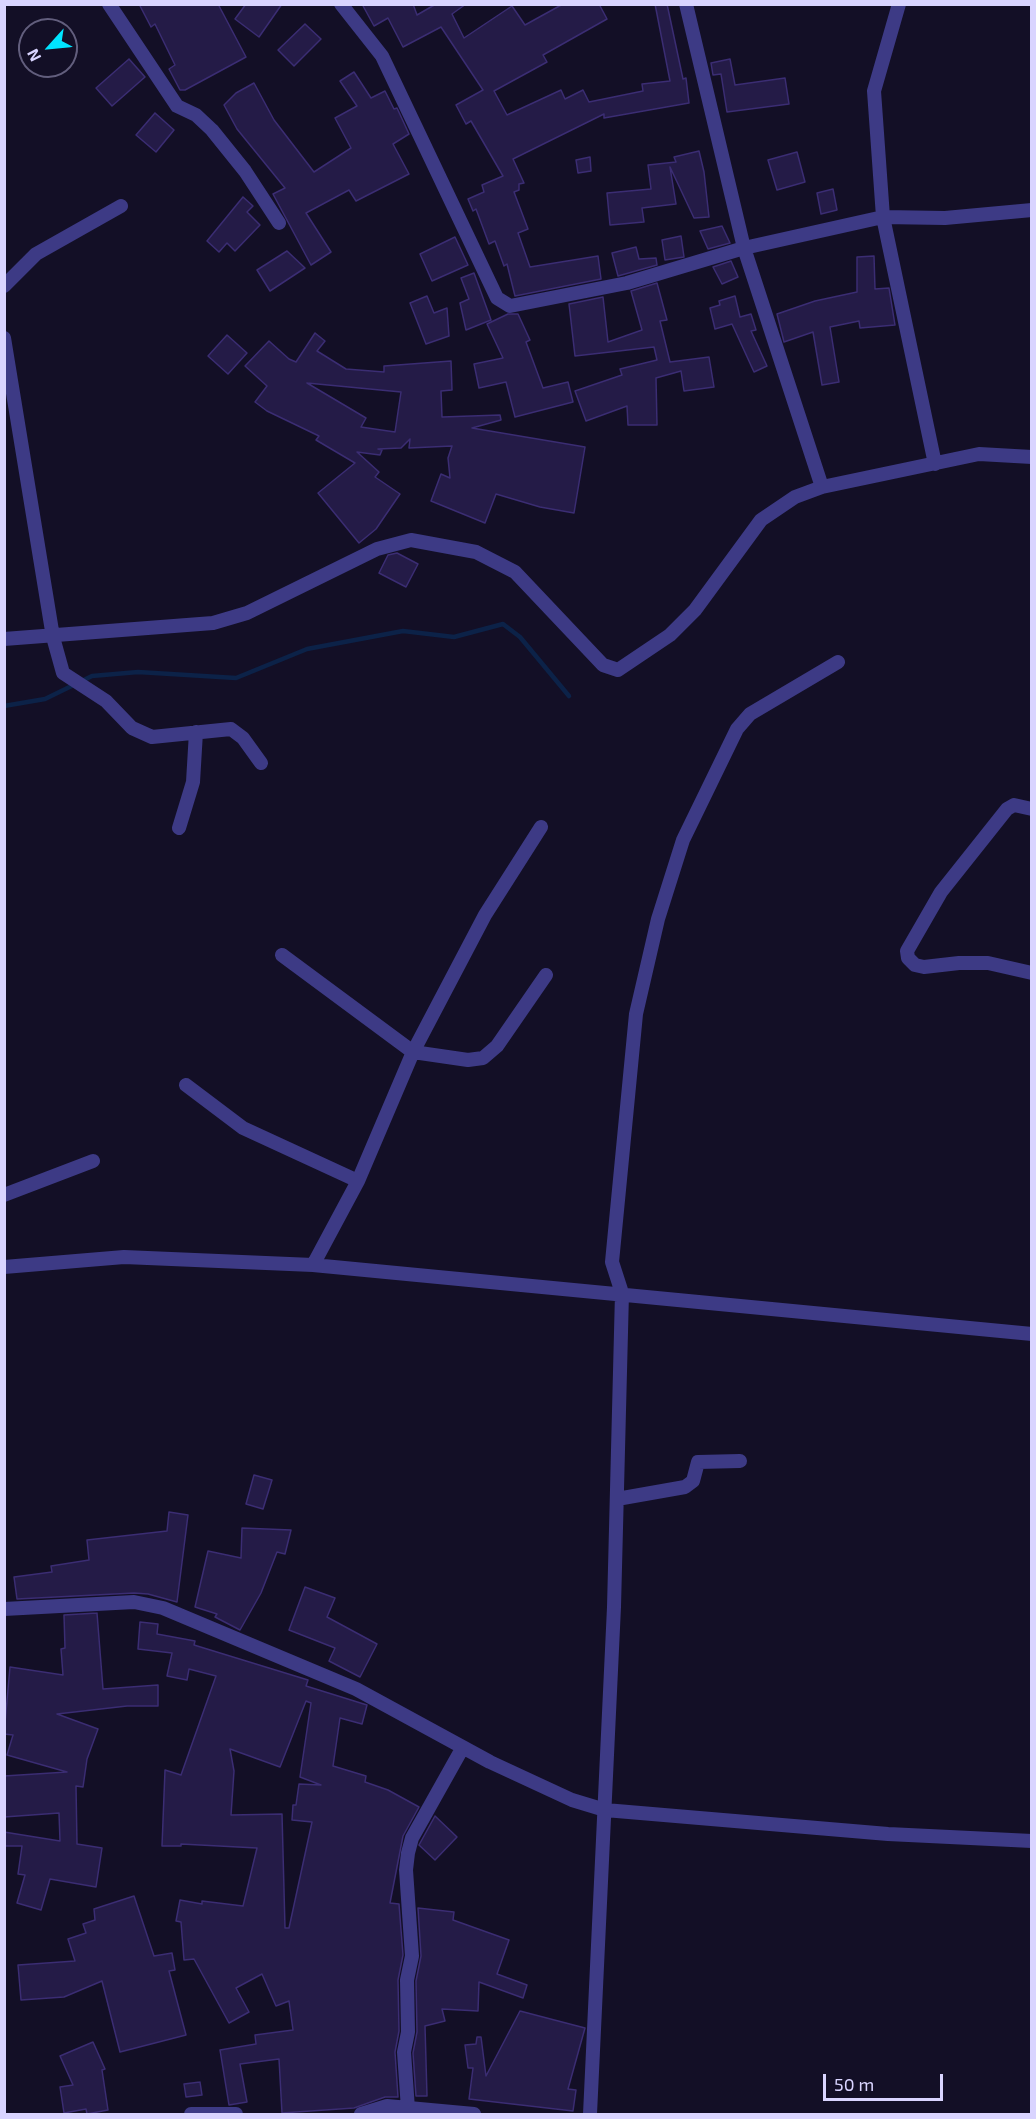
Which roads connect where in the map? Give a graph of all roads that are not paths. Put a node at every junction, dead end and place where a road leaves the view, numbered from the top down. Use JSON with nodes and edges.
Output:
{"nodes":[{"id":1,"x":109,"y":4,"type":"edge"},
{"id":2,"x":342,"y":4,"type":"edge"},
{"id":3,"x":686,"y":4,"type":"edge"},
{"id":4,"x":899,"y":4,"type":"edge"},
{"id":5,"x":121,"y":206,"type":"dead end"},
{"id":6,"x":1032,"y":210,"type":"edge"},
{"id":7,"x":883,"y":217,"type":"junction"},
{"id":8,"x":279,"y":224,"type":"dead end"},
{"id":9,"x":744,"y":248,"type":"junction"},
{"id":10,"x":4,"y":286,"type":"edge"},
{"id":11,"x":4,"y":338,"type":"edge"},
{"id":12,"x":1032,"y":457,"type":"edge"},
{"id":13,"x":935,"y":464,"type":"junction"},
{"id":14,"x":822,"y":487,"type":"junction"},
{"id":15,"x":53,"y":637,"type":"junction"},
{"id":16,"x":4,"y":639,"type":"edge"},
{"id":17,"x":838,"y":662,"type":"dead end"},
{"id":18,"x":196,"y":732,"type":"junction"},
{"id":19,"x":261,"y":764,"type":"dead end"},
{"id":20,"x":1032,"y":809,"type":"edge"},
{"id":21,"x":541,"y":827,"type":"dead end"},
{"id":22,"x":179,"y":828,"type":"dead end"},
{"id":23,"x":282,"y":955,"type":"dead end"},
{"id":24,"x":1032,"y":973,"type":"edge"},
{"id":25,"x":546,"y":975,"type":"dead end"},
{"id":26,"x":413,"y":1052,"type":"junction"},
{"id":27,"x":186,"y":1085,"type":"dead end"},
{"id":28,"x":93,"y":1161,"type":"dead end"},
{"id":29,"x":358,"y":1181,"type":"junction"},
{"id":30,"x":4,"y":1195,"type":"edge"},
{"id":31,"x":313,"y":1265,"type":"junction"},
{"id":32,"x":4,"y":1267,"type":"edge"},
{"id":33,"x":622,"y":1293,"type":"junction"},
{"id":34,"x":1032,"y":1334,"type":"edge"},
{"id":35,"x":740,"y":1461,"type":"dead end"},
{"id":36,"x":617,"y":1499,"type":"junction"},
{"id":37,"x":4,"y":1609,"type":"edge"},
{"id":38,"x":463,"y":1747,"type":"junction"},
{"id":39,"x":605,"y":1810,"type":"junction"},
{"id":40,"x":1032,"y":1841,"type":"edge"},
{"id":41,"x":408,"y":2109,"type":"junction"},
{"id":42,"x":439,"y":2114,"type":"edge"},
{"id":43,"x":191,"y":2115,"type":"edge"},
{"id":44,"x":236,"y":2115,"type":"edge"},
{"id":45,"x":361,"y":2115,"type":"edge"},
{"id":46,"x":474,"y":2115,"type":"edge"},
{"id":47,"x":590,"y":2115,"type":"edge"}],
"edges":[{"from":1,"to":8,"type":"street"},
{"from":2,"to":9,"type":"street"},
{"from":3,"to":9,"type":"street"},
{"from":4,"to":7,"type":"street"},
{"from":5,"to":10,"type":"street"},
{"from":6,"to":7,"type":"street"},
{"from":7,"to":9,"type":"street"},
{"from":7,"to":13,"type":"street"},
{"from":9,"to":14,"type":"street"},
{"from":11,"to":15,"type":"street"},
{"from":12,"to":13,"type":"street"},
{"from":13,"to":14,"type":"street"},
{"from":14,"to":15,"type":"street"},
{"from":15,"to":16,"type":"street"},
{"from":15,"to":18,"type":"street"},
{"from":17,"to":33,"type":"street"},
{"from":18,"to":19,"type":"street"},
{"from":18,"to":22,"type":"street"},
{"from":20,"to":24,"type":"street"},
{"from":21,"to":26,"type":"street"},
{"from":23,"to":26,"type":"street"},
{"from":25,"to":26,"type":"street"},
{"from":26,"to":29,"type":"street"},
{"from":27,"to":29,"type":"street"},
{"from":28,"to":30,"type":"street"},
{"from":29,"to":31,"type":"street"},
{"from":31,"to":32,"type":"street"},
{"from":31,"to":33,"type":"street"},
{"from":33,"to":34,"type":"street"},
{"from":33,"to":36,"type":"street"},
{"from":35,"to":36,"type":"street"},
{"from":36,"to":39,"type":"street"},
{"from":37,"to":38,"type":"street"},
{"from":38,"to":39,"type":"street"},
{"from":38,"to":41,"type":"street"},
{"from":39,"to":40,"type":"street"},
{"from":39,"to":47,"type":"street"},
{"from":41,"to":42,"type":"street"},
{"from":41,"to":45,"type":"street"},
{"from":42,"to":46,"type":"street"},
{"from":43,"to":44,"type":"street"}]}
